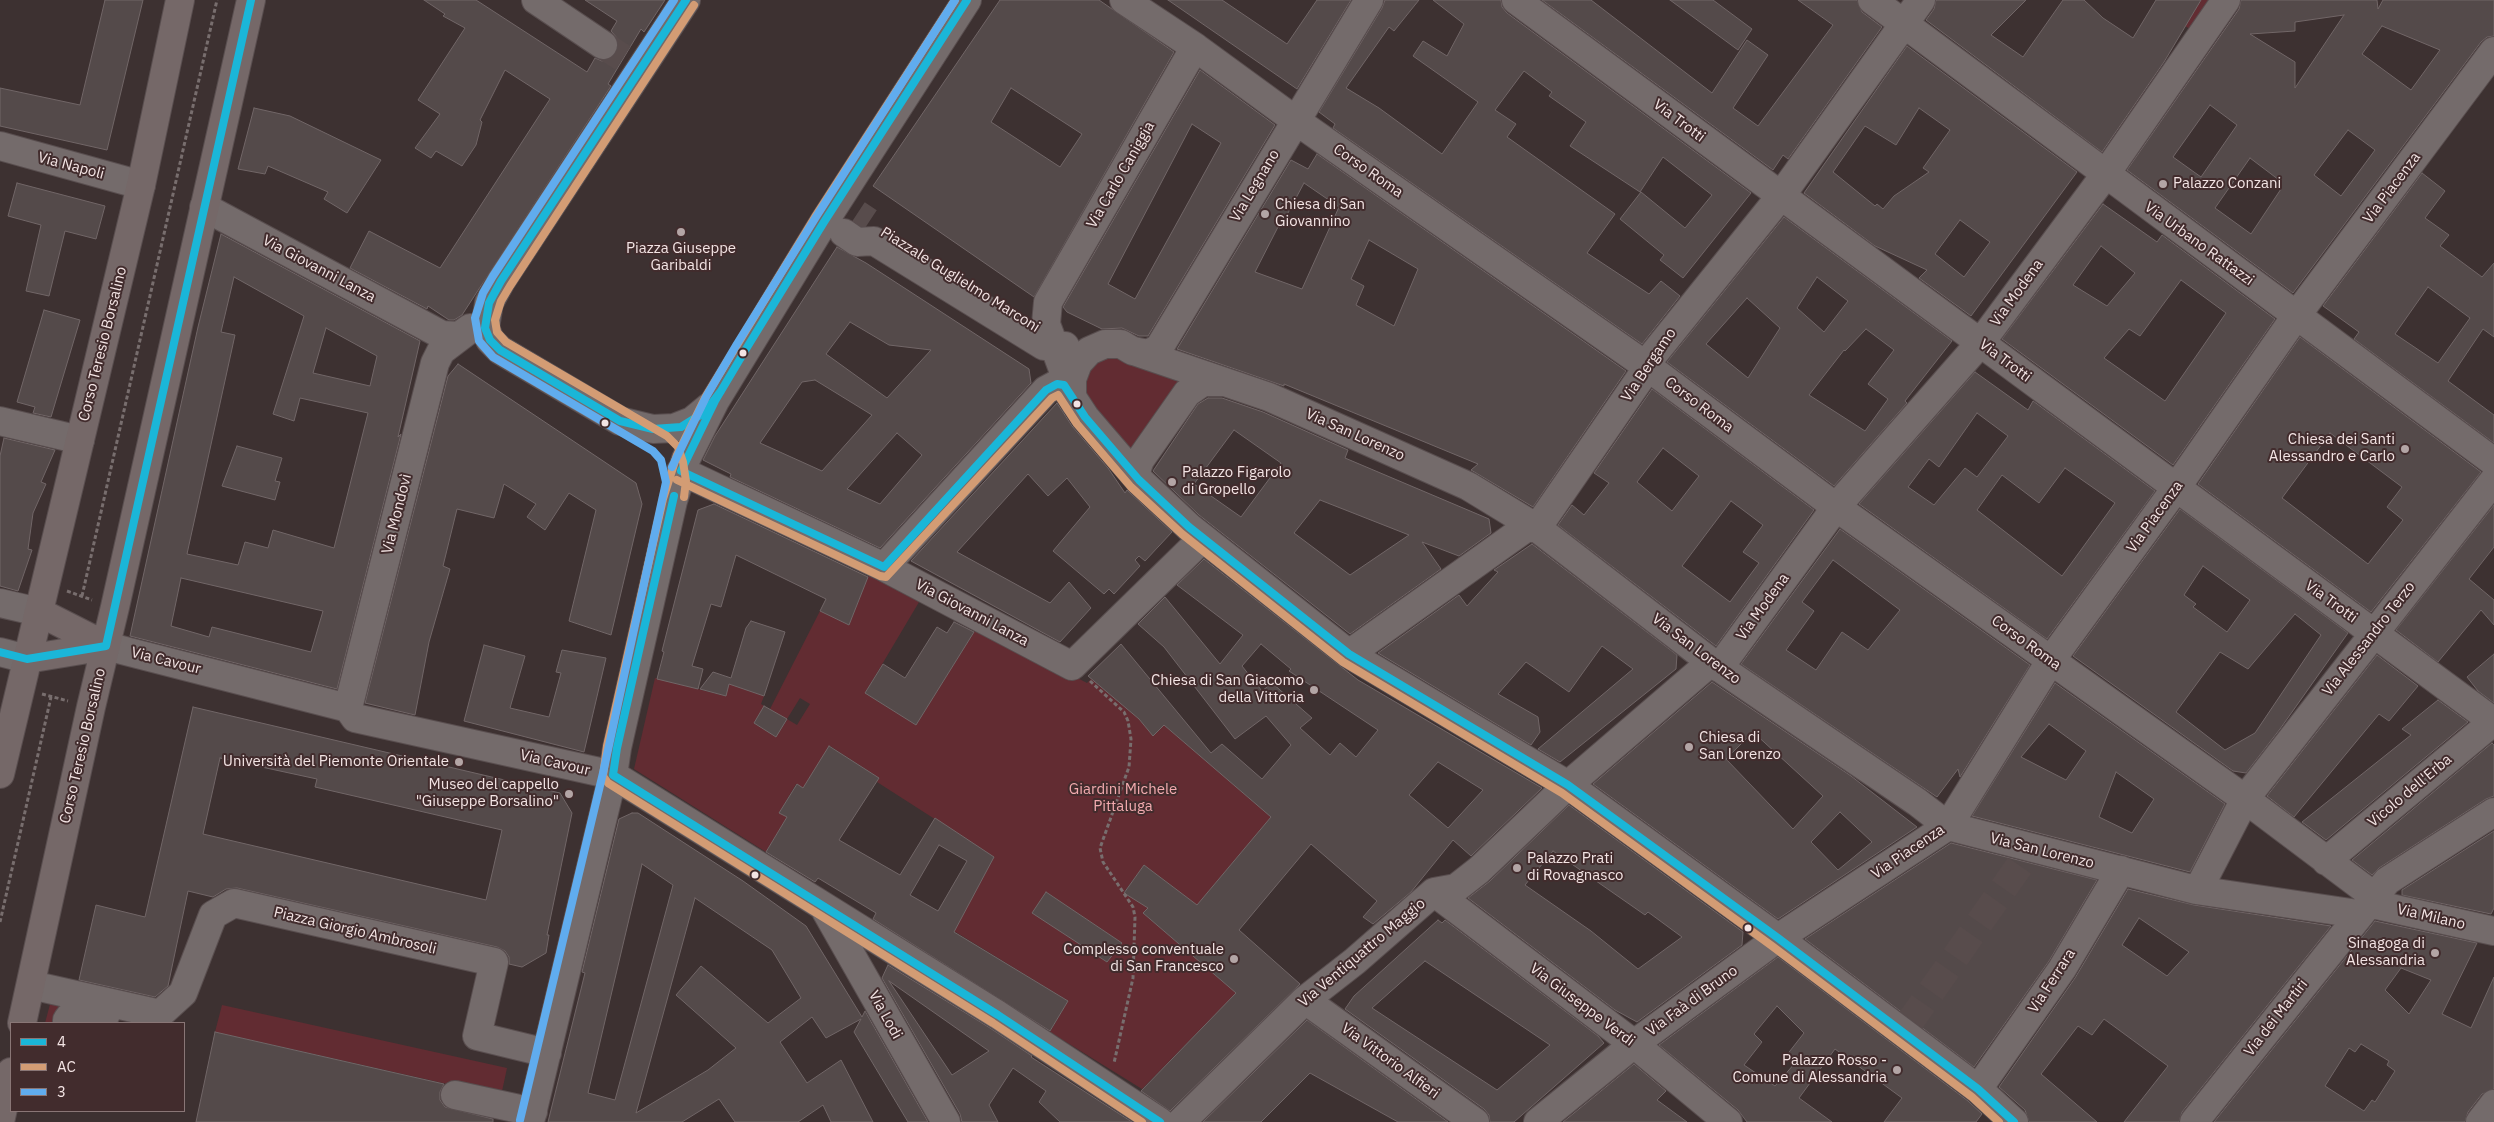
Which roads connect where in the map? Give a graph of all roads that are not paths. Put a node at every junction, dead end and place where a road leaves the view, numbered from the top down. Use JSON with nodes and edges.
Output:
{"nodes":[{"id":1,"x":180,"y":0,"type":"edge"},
{"id":2,"x":250,"y":0,"type":"edge"},
{"id":3,"x":536,"y":0,"type":"edge"},
{"id":4,"x":686,"y":0,"type":"edge"},
{"id":5,"x":967,"y":0,"type":"edge"},
{"id":6,"x":1124,"y":0,"type":"edge"},
{"id":7,"x":1369,"y":0,"type":"edge"},
{"id":8,"x":1516,"y":0,"type":"edge"},
{"id":9,"x":1872,"y":0,"type":"edge"},
{"id":10,"x":1921,"y":0,"type":"edge"},
{"id":11,"x":2226,"y":0,"type":"edge"},
{"id":12,"x":1905,"y":25,"type":"junction"},
{"id":13,"x":1195,"y":47,"type":"junction"},
{"id":14,"x":2494,"y":51,"type":"edge"},
{"id":15,"x":612,"y":112,"type":"junction"},
{"id":16,"x":1295,"y":120,"type":"junction"},
{"id":17,"x":0,"y":146,"type":"edge"},
{"id":18,"x":2105,"y":175,"type":"junction"},
{"id":19,"x":141,"y":185,"type":"junction"},
{"id":20,"x":1780,"y":197,"type":"junction"},
{"id":21,"x":204,"y":207,"type":"junction"},
{"id":22,"x":852,"y":217,"type":"junction"},
{"id":23,"x":500,"y":281,"type":"junction"},
{"id":24,"x":1048,"y":302,"type":"junction"},
{"id":25,"x":2296,"y":316,"type":"junction"},
{"id":26,"x":1021,"y":325,"type":"junction"},
{"id":27,"x":466,"y":332,"type":"junction"},
{"id":28,"x":1981,"y":342,"type":"junction"},
{"id":29,"x":1050,"y":343,"type":"junction"},
{"id":30,"x":1105,"y":344,"type":"junction"},
{"id":31,"x":1131,"y":350,"type":"junction"},
{"id":32,"x":1648,"y":367,"type":"junction"},
{"id":33,"x":1218,"y":380,"type":"junction"},
{"id":34,"x":721,"y":391,"type":"junction"},
{"id":35,"x":1060,"y":395,"type":"junction"},
{"id":36,"x":0,"y":421,"type":"edge"},
{"id":37,"x":620,"y":421,"type":"junction"},
{"id":38,"x":80,"y":440,"type":"junction"},
{"id":39,"x":2494,"y":462,"type":"edge"},
{"id":40,"x":1139,"y":480,"type":"junction"},
{"id":41,"x":2494,"y":480,"type":"edge"},
{"id":42,"x":678,"y":483,"type":"junction"},
{"id":43,"x":2176,"y":488,"type":"junction"},
{"id":44,"x":1836,"y":506,"type":"junction"},
{"id":45,"x":1537,"y":528,"type":"junction"},
{"id":46,"x":1204,"y":538,"type":"junction"},
{"id":47,"x":884,"y":567,"type":"junction"},
{"id":48,"x":0,"y":603,"type":"edge"},
{"id":49,"x":39,"y":612,"type":"junction"},
{"id":50,"x":2374,"y":632,"type":"junction"},
{"id":51,"x":106,"y":646,"type":"junction"},
{"id":52,"x":0,"y":652,"type":"edge"},
{"id":53,"x":1349,"y":654,"type":"junction"},
{"id":54,"x":27,"y":659,"type":"junction"},
{"id":55,"x":2051,"y":660,"type":"junction"},
{"id":56,"x":1715,"y":665,"type":"junction"},
{"id":57,"x":348,"y":708,"type":"junction"},
{"id":58,"x":2494,"y":722,"type":"edge"},
{"id":59,"x":0,"y":774,"type":"edge"},
{"id":60,"x":613,"y":775,"type":"junction"},
{"id":61,"x":1568,"y":785,"type":"junction"},
{"id":62,"x":2244,"y":799,"type":"junction"},
{"id":63,"x":2494,"y":812,"type":"edge"},
{"id":64,"x":1948,"y":826,"type":"junction"},
{"id":65,"x":2326,"y":861,"type":"junction"},
{"id":66,"x":2121,"y":870,"type":"junction"},
{"id":67,"x":2197,"y":890,"type":"junction"},
{"id":68,"x":1434,"y":892,"type":"junction"},
{"id":69,"x":2366,"y":904,"type":"junction"},
{"id":70,"x":824,"y":907,"type":"junction"},
{"id":71,"x":2494,"y":931,"type":"edge"},
{"id":72,"x":1778,"y":938,"type":"junction"},
{"id":73,"x":31,"y":985,"type":"junction"},
{"id":74,"x":1305,"y":1000,"type":"junction"},
{"id":75,"x":154,"y":1018,"type":"edge"},
{"id":76,"x":118,"y":1021,"type":"dead end"},
{"id":77,"x":22,"y":1022,"type":"edge"},
{"id":78,"x":67,"y":1022,"type":"edge"},
{"id":79,"x":1634,"y":1044,"type":"junction"},
{"id":80,"x":547,"y":1053,"type":"junction"},
{"id":81,"x":10,"y":1077,"type":"edge"},
{"id":82,"x":1978,"y":1090,"type":"junction"},
{"id":83,"x":455,"y":1095,"type":"dead end"},
{"id":84,"x":2494,"y":1104,"type":"edge"},
{"id":85,"x":532,"y":1117,"type":"edge"},
{"id":86,"x":0,"y":1122,"type":"edge"},
{"id":87,"x":946,"y":1122,"type":"edge"},
{"id":88,"x":1160,"y":1122,"type":"edge"},
{"id":89,"x":1181,"y":1122,"type":"edge"},
{"id":90,"x":1475,"y":1122,"type":"edge"},
{"id":91,"x":1538,"y":1122,"type":"edge"},
{"id":92,"x":1728,"y":1122,"type":"edge"},
{"id":93,"x":2014,"y":1122,"type":"edge"},
{"id":94,"x":2194,"y":1122,"type":"edge"},
{"id":95,"x":2480,"y":1122,"type":"edge"}],
"edges":[{"from":1,"to":19,"type":"main road","name":"Corso Teresio Borsalino"},
{"from":2,"to":21,"type":"main road","name":"Corso Teresio Borsalino"},
{"from":3,"to":15,"type":"street"},
{"from":4,"to":15,"type":"street"},
{"from":5,"to":22,"type":"street"},
{"from":6,"to":13,"type":"street","name":"Corso Roma"},
{"from":7,"to":16,"type":"street","name":"Via Legnano"},
{"from":8,"to":20,"type":"street","name":"Via Trotti"},
{"from":9,"to":12,"type":"street","name":"Via Urbano Rattazzi"},
{"from":10,"to":12,"type":"street","name":"Via Bergamo"},
{"from":11,"to":18,"type":"street","name":"Via Modena"},
{"from":12,"to":18,"type":"street","name":"Via Urbano Rattazzi"},
{"from":12,"to":20,"type":"street","name":"Via Bergamo"},
{"from":13,"to":16,"type":"street","name":"Corso Roma"},
{"from":13,"to":24,"type":"street","name":"Via Carlo Caniggia"},
{"from":14,"to":25,"type":"street","name":"Via Piacenza"},
{"from":15,"to":23,"type":"street"},
{"from":16,"to":31,"type":"street","name":"Via Legnano"},
{"from":16,"to":32,"type":"street","name":"Corso Roma"},
{"from":17,"to":19,"type":"street","name":"Via Napoli"},
{"from":18,"to":25,"type":"street","name":"Via Urbano Rattazzi"},
{"from":18,"to":28,"type":"street","name":"Via Modena"},
{"from":19,"to":38,"type":"main road","name":"Corso Teresio Borsalino"},
{"from":20,"to":28,"type":"street","name":"Via Trotti"},
{"from":20,"to":32,"type":"street","name":"Via Bergamo"},
{"from":21,"to":27,"type":"street","name":"Via Giovanni Lanza"},
{"from":21,"to":51,"type":"main road","name":"Corso Teresio Borsalino"},
{"from":22,"to":26,"type":"street","name":"Piazzale Guglielmo Marconi"},
{"from":22,"to":34,"type":"street"},
{"from":23,"to":27,"type":"street"},
{"from":23,"to":37,"type":"street"},
{"from":24,"to":26,"type":"street"},
{"from":24,"to":29,"type":"street","name":"Piazzale Guglielmo Marconi"},
{"from":25,"to":39,"type":"street","name":"Via Urbano Rattazzi"},
{"from":25,"to":43,"type":"street","name":"Via Piacenza"},
{"from":26,"to":29,"type":"street","name":"Piazzale Guglielmo Marconi"},
{"from":27,"to":57,"type":"street","name":"Via Mondovì"},
{"from":28,"to":43,"type":"street","name":"Via Trotti"},
{"from":28,"to":44,"type":"street","name":"Via Modena"},
{"from":29,"to":30,"type":"street"},
{"from":29,"to":35,"type":"street","name":"Piazzale Guglielmo Marconi"},
{"from":30,"to":31,"type":"street"},
{"from":30,"to":35,"type":"street"},
{"from":31,"to":33,"type":"street"},
{"from":32,"to":44,"type":"street","name":"Corso Roma"},
{"from":32,"to":45,"type":"street","name":"Via Bergamo"},
{"from":33,"to":40,"type":"street"},
{"from":33,"to":45,"type":"street","name":"Via San Lorenzo"},
{"from":34,"to":37,"type":"street"},
{"from":34,"to":42,"type":"street"},
{"from":35,"to":40,"type":"street","name":"Piazzale Guglielmo Marconi"},
{"from":35,"to":47,"type":"street"},
{"from":36,"to":38,"type":"street"},
{"from":37,"to":42,"type":"street"},
{"from":38,"to":49,"type":"main road","name":"Corso Teresio Borsalino"},
{"from":40,"to":46,"type":"street","name":"Piazzale Guglielmo Marconi"},
{"from":41,"to":50,"type":"street","name":"Via Alessandro Terzo"},
{"from":42,"to":47,"type":"street","name":"Via Giovanni Lanza"},
{"from":42,"to":60,"type":"street"},
{"from":43,"to":50,"type":"street","name":"Via Trotti"},
{"from":43,"to":55,"type":"street","name":"Via Piacenza"},
{"from":44,"to":55,"type":"street","name":"Corso Roma"},
{"from":44,"to":56,"type":"street","name":"Via Modena"},
{"from":45,"to":53,"type":"street"},
{"from":45,"to":56,"type":"street","name":"Via San Lorenzo"},
{"from":46,"to":47,"type":"street","name":"Via Giovanni Lanza"},
{"from":46,"to":53,"type":"street","name":"Piazzale Guglielmo Marconi"},
{"from":48,"to":49,"type":"street"},
{"from":49,"to":51,"type":"main road"},
{"from":49,"to":54,"type":"main road","name":"Corso Teresio Borsalino"},
{"from":50,"to":58,"type":"street","name":"Via Trotti"},
{"from":50,"to":62,"type":"street","name":"Via Alessandro Terzo"},
{"from":51,"to":54,"type":"main road"},
{"from":51,"to":57,"type":"street","name":"Via Cavour"},
{"from":51,"to":73,"type":"main road","name":"Corso Teresio Borsalino"},
{"from":52,"to":54,"type":"street"},
{"from":53,"to":61,"type":"street","name":"Piazzale Guglielmo Marconi"},
{"from":54,"to":59,"type":"main road","name":"Corso Teresio Borsalino"},
{"from":55,"to":62,"type":"street","name":"Corso Roma"},
{"from":55,"to":64,"type":"street","name":"Via Piacenza"},
{"from":56,"to":61,"type":"street","name":"Via Ventiquattro Maggio"},
{"from":56,"to":64,"type":"street","name":"Via San Lorenzo"},
{"from":57,"to":60,"type":"street","name":"Via Cavour"},
{"from":58,"to":65,"type":"street","name":"Vicolo dell'Erba"},
{"from":60,"to":70,"type":"street","name":"Via Cavour"},
{"from":60,"to":80,"type":"street"},
{"from":61,"to":68,"type":"street","name":"Via Ventiquattro Maggio"},
{"from":61,"to":72,"type":"street","name":"Piazzale Guglielmo Marconi"},
{"from":62,"to":65,"type":"street","name":"Corso Roma"},
{"from":62,"to":67,"type":"street","name":"Via Alessandro Terzo"},
{"from":63,"to":69,"type":"street","name":"Via dei Martiri"},
{"from":64,"to":66,"type":"street","name":"Via San Lorenzo"},
{"from":64,"to":72,"type":"street","name":"Via Piacenza"},
{"from":65,"to":69,"type":"street","name":"Corso Roma"},
{"from":66,"to":67,"type":"street","name":"Via San Lorenzo"},
{"from":66,"to":82,"type":"street","name":"Via Ferrara"},
{"from":67,"to":69,"type":"street","name":"Via Milano"},
{"from":68,"to":74,"type":"street","name":"Via Ventiquattro Maggio"},
{"from":68,"to":79,"type":"street","name":"Via Giuseppe Verdi"},
{"from":69,"to":71,"type":"street","name":"Via Milano"},
{"from":69,"to":94,"type":"street","name":"Via dei Martiri"},
{"from":70,"to":87,"type":"street","name":"Via Lodi"},
{"from":70,"to":88,"type":"street","name":"Via Cavour"},
{"from":72,"to":79,"type":"street","name":"Via Faà di Bruno"},
{"from":72,"to":82,"type":"street","name":"Piazzale Guglielmo Marconi"},
{"from":73,"to":75,"type":"street"},
{"from":73,"to":77,"type":"main road","name":"Corso Teresio Borsalino"},
{"from":74,"to":89,"type":"street","name":"Via Ventiquattro Maggio"},
{"from":74,"to":90,"type":"street","name":"Via Vittorio Alfieri"},
{"from":75,"to":80,"type":"street","name":"Piazza Giorgio Ambrosoli"},
{"from":76,"to":78,"type":"street"},
{"from":79,"to":91,"type":"street","name":"Via Faà di Bruno"},
{"from":79,"to":92,"type":"street","name":"Via Giuseppe Verdi"},
{"from":80,"to":85,"type":"street"},
{"from":81,"to":86,"type":"main road"},
{"from":82,"to":93,"type":"street","name":"Piazzale Guglielmo Marconi"},
{"from":83,"to":85,"type":"street"},
{"from":84,"to":95,"type":"street"}]}
